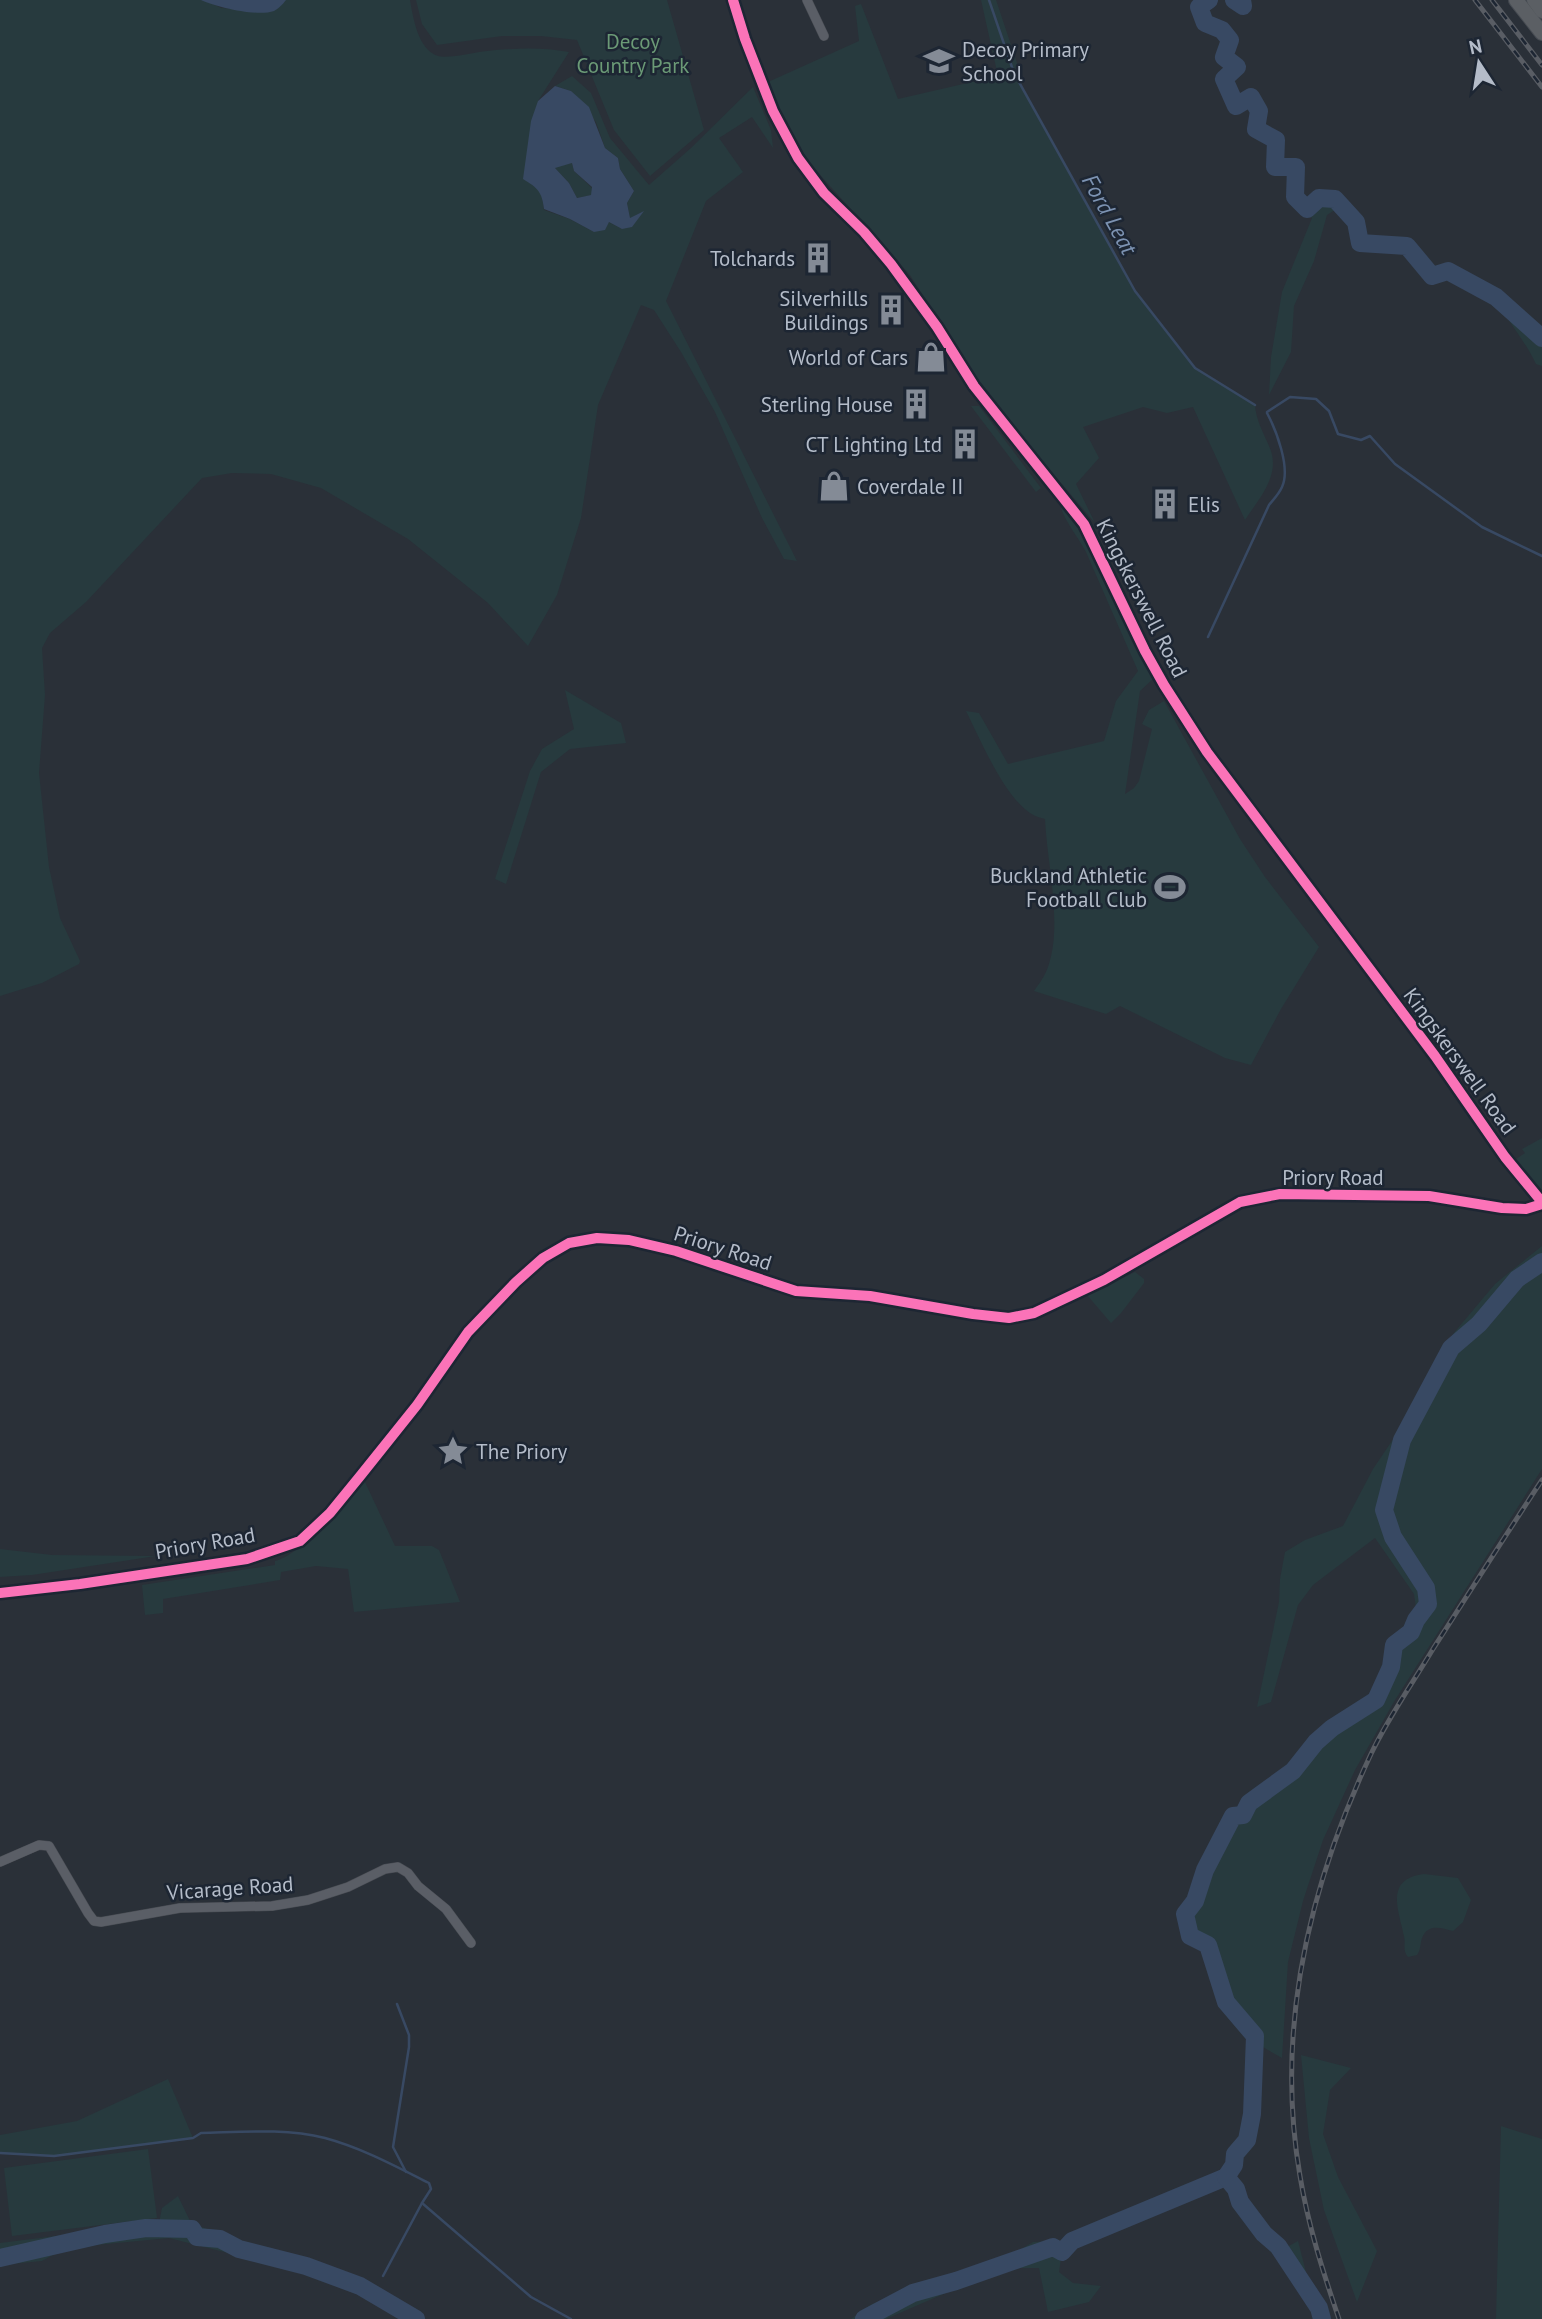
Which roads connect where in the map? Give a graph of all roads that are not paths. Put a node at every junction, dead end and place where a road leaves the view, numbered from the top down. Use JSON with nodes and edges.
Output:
{"nodes":[{"id":1,"x":807,"y":0,"type":"edge"},
{"id":2,"x":1516,"y":0,"type":"edge"},
{"id":3,"x":1534,"y":0,"type":"edge"},
{"id":4,"x":735,"y":1,"type":"edge"},
{"id":5,"x":1542,"y":11,"type":"edge"},
{"id":6,"x":1542,"y":33,"type":"edge"},
{"id":7,"x":824,"y":36,"type":"dead end"},
{"id":8,"x":1542,"y":1203,"type":"edge"},
{"id":9,"x":0,"y":1593,"type":"edge"},
{"id":10,"x":0,"y":1862,"type":"edge"},
{"id":11,"x":471,"y":1943,"type":"dead end"}],
"edges":[{"from":1,"to":7,"type":"street"},
{"from":2,"to":6,"type":"highway"},
{"from":3,"to":5,"type":"highway"},
{"from":4,"to":8,"type":"street","name":"Kingskerswell Road"},
{"from":8,"to":9,"type":"street","name":"Priory Road"},
{"from":10,"to":11,"type":"street","name":"Vicarage Road"}]}
